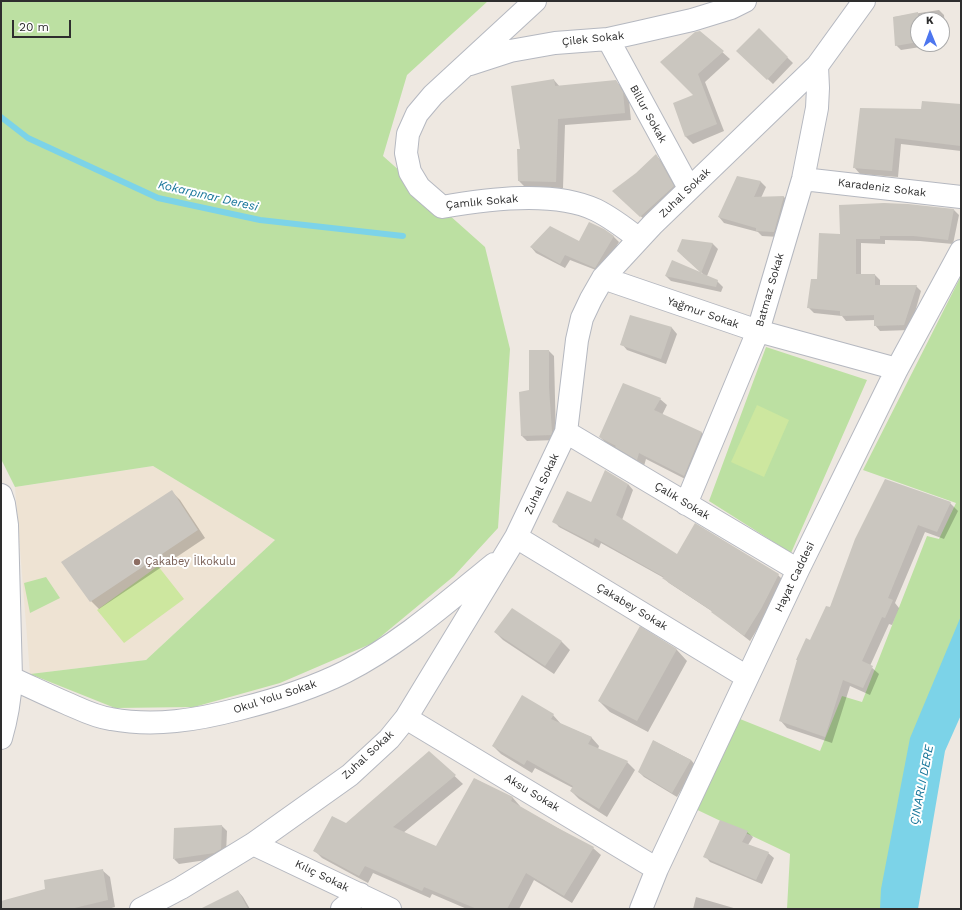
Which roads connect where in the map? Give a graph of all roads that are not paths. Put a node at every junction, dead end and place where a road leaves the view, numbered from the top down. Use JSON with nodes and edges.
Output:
{"nodes":[{"id":1,"x":535,"y":1,"type":"edge"},
{"id":2,"x":745,"y":1,"type":"edge"},
{"id":3,"x":864,"y":1,"type":"edge"},
{"id":4,"x":608,"y":39,"type":"junction"},
{"id":5,"x":464,"y":66,"type":"junction"},
{"id":6,"x":817,"y":66,"type":"junction"},
{"id":7,"x":803,"y":179,"type":"junction"},
{"id":8,"x":689,"y":188,"type":"junction"},
{"id":9,"x":961,"y":198,"type":"edge"},
{"id":10,"x":639,"y":239,"type":"junction"},
{"id":11,"x":961,"y":251,"type":"edge"},
{"id":12,"x":603,"y":278,"type":"junction"},
{"id":13,"x":758,"y":332,"type":"junction"},
{"id":14,"x":897,"y":368,"type":"junction"},
{"id":15,"x":566,"y":432,"type":"junction"},
{"id":16,"x":1,"y":495,"type":"edge"},
{"id":17,"x":686,"y":504,"type":"junction"},
{"id":18,"x":512,"y":546,"type":"junction"},
{"id":19,"x":798,"y":570,"type":"junction"},
{"id":20,"x":5,"y":597,"type":"edge"},
{"id":21,"x":11,"y":678,"type":"junction"},
{"id":22,"x":747,"y":678,"type":"junction"},
{"id":23,"x":406,"y":718,"type":"junction"},
{"id":24,"x":1,"y":738,"type":"edge"},
{"id":25,"x":253,"y":844,"type":"junction"},
{"id":26,"x":657,"y":869,"type":"junction"},
{"id":27,"x":360,"y":894,"type":"junction"},
{"id":28,"x":141,"y":909,"type":"edge"},
{"id":29,"x":342,"y":909,"type":"edge"},
{"id":30,"x":390,"y":909,"type":"edge"},
{"id":31,"x":641,"y":909,"type":"edge"}],
"edges":[{"from":1,"to":5,"type":"street","name":"Çamlık Sokak"},
{"from":2,"to":4,"type":"street","name":"Çilek Sokak"},
{"from":3,"to":6,"type":"street","name":"Zuhal Sokak"},
{"from":4,"to":5,"type":"street","name":"Çilek Sokak"},
{"from":4,"to":8,"type":"street","name":"Billur Sokak"},
{"from":5,"to":10,"type":"street","name":"Çamlık Sokak"},
{"from":6,"to":7,"type":"street","name":"Batmaz Sokak"},
{"from":6,"to":8,"type":"street","name":"Zuhal Sokak"},
{"from":7,"to":9,"type":"street","name":"Karadeniz Sokak"},
{"from":7,"to":13,"type":"street","name":"Batmaz Sokak"},
{"from":8,"to":10,"type":"street","name":"Zuhal Sokak"},
{"from":10,"to":12,"type":"street","name":"Zuhal Sokak"},
{"from":11,"to":14,"type":"street","name":"Hayat Caddesi"},
{"from":12,"to":13,"type":"street","name":"Yağmur Sokak"},
{"from":12,"to":15,"type":"street","name":"Zuhal Sokak"},
{"from":13,"to":14,"type":"street","name":"Yağmur Sokak"},
{"from":13,"to":17,"type":"street","name":"Batmaz Sokak"},
{"from":14,"to":19,"type":"street","name":"Hayat Caddesi"},
{"from":15,"to":17,"type":"street","name":"Çalık Sokak"},
{"from":15,"to":18,"type":"street","name":"Zuhal Sokak"},
{"from":16,"to":20,"type":"street"},
{"from":17,"to":19,"type":"street","name":"Çalık Sokak"},
{"from":18,"to":21,"type":"street","name":"Okul Yolu Sokak"},
{"from":18,"to":22,"type":"street","name":"Çakabey Sokak"},
{"from":18,"to":23,"type":"street","name":"Zuhal Sokak"},
{"from":19,"to":22,"type":"street","name":"Hayat Caddesi"},
{"from":20,"to":21,"type":"street"},
{"from":21,"to":24,"type":"street"},
{"from":22,"to":26,"type":"street","name":"Hayat Caddesi"},
{"from":23,"to":25,"type":"street","name":"Zuhal Sokak"},
{"from":23,"to":26,"type":"street","name":"Aksu Sokak"},
{"from":25,"to":27,"type":"street","name":"Kılıç Sokak"},
{"from":25,"to":28,"type":"street","name":"Zuhal Sokak"},
{"from":26,"to":31,"type":"street","name":"Hayat Caddesi"},
{"from":27,"to":29,"type":"street"},
{"from":27,"to":30,"type":"street","name":"Kılıç Sokak"}]}
